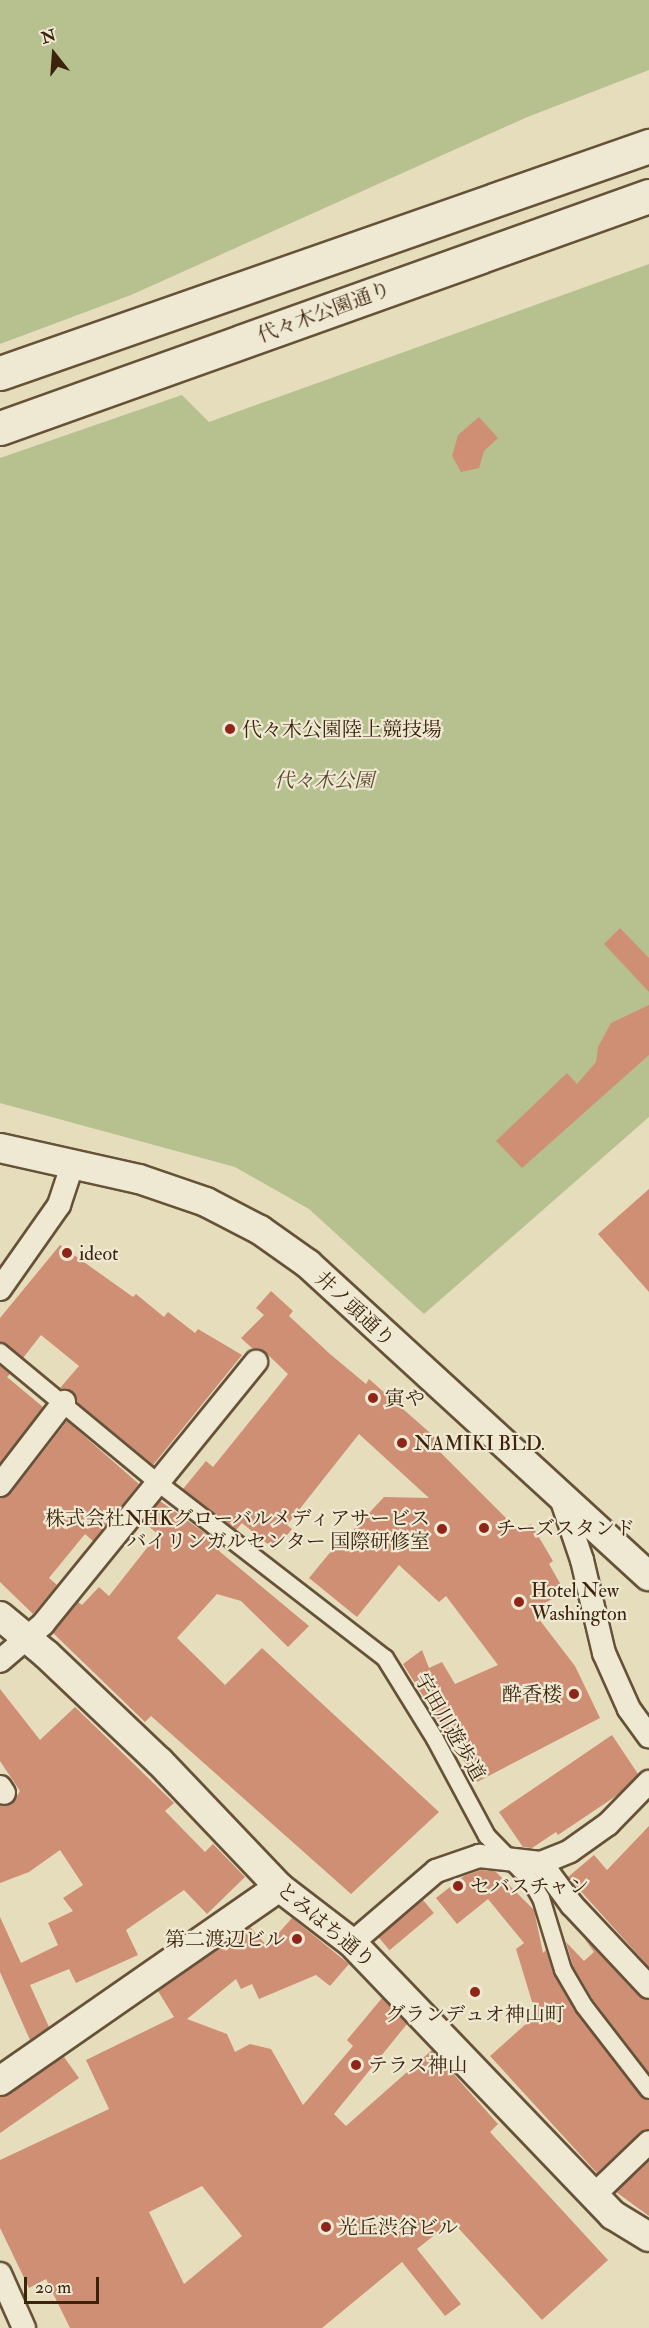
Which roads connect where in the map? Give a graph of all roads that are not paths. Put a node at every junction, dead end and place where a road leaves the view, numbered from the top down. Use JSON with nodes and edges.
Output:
{"nodes":[{"id":1,"x":649,"y":146,"type":"edge"},
{"id":2,"x":649,"y":196,"type":"edge"},
{"id":3,"x":0,"y":373,"type":"edge"},
{"id":4,"x":0,"y":428,"type":"edge"},
{"id":5,"x":0,"y":1148,"type":"edge"},
{"id":6,"x":72,"y":1166,"type":"junction"},
{"id":7,"x":0,"y":1289,"type":"edge"},
{"id":8,"x":0,"y":1352,"type":"edge"},
{"id":9,"x":256,"y":1362,"type":"dead end"},
{"id":10,"x":64,"y":1402,"type":"junction"},
{"id":11,"x":157,"y":1482,"type":"junction"},
{"id":12,"x":0,"y":1485,"type":"edge"},
{"id":13,"x":560,"y":1496,"type":"junction"},
{"id":14,"x":649,"y":1576,"type":"edge"},
{"id":15,"x":0,"y":1616,"type":"edge"},
{"id":16,"x":0,"y":1638,"type":"edge"},
{"id":17,"x":28,"y":1640,"type":"junction"},
{"id":18,"x":0,"y":1661,"type":"edge"},
{"id":19,"x":649,"y":1737,"type":"edge"},
{"id":20,"x":649,"y":1782,"type":"edge"},
{"id":21,"x":511,"y":1863,"type":"junction"},
{"id":22,"x":541,"y":1863,"type":"junction"},
{"id":23,"x":279,"y":1887,"type":"junction"},
{"id":24,"x":352,"y":1943,"type":"junction"},
{"id":25,"x":649,"y":1987,"type":"edge"},
{"id":26,"x":0,"y":2081,"type":"edge"},
{"id":27,"x":649,"y":2090,"type":"edge"},
{"id":28,"x":649,"y":2142,"type":"edge"},
{"id":29,"x":594,"y":2195,"type":"junction"},
{"id":30,"x":649,"y":2237,"type":"edge"},
{"id":31,"x":0,"y":2274,"type":"edge"},
{"id":32,"x":24,"y":2328,"type":"edge"}],
"edges":[{"from":1,"to":3,"type":"main road"},
{"from":2,"to":4,"type":"main road","name":"代々木公園通り"},
{"from":5,"to":6,"type":"street","name":"井ノ頭通り"},
{"from":6,"to":7,"type":"street"},
{"from":6,"to":13,"type":"street","name":"井ノ頭通り"},
{"from":8,"to":10,"type":"street","name":"宇田川遊歩道"},
{"from":9,"to":11,"type":"street"},
{"from":10,"to":11,"type":"street","name":"宇田川遊歩道"},
{"from":10,"to":12,"type":"street"},
{"from":11,"to":17,"type":"street"},
{"from":11,"to":21,"type":"street","name":"宇田川遊歩道"},
{"from":13,"to":14,"type":"street","name":"井ノ頭通り"},
{"from":13,"to":19,"type":"street"},
{"from":15,"to":17,"type":"street","name":"とみはち通り"},
{"from":16,"to":17,"type":"street"},
{"from":17,"to":18,"type":"street"},
{"from":17,"to":23,"type":"street","name":"とみはち通り"},
{"from":20,"to":22,"type":"street"},
{"from":21,"to":22,"type":"street"},
{"from":21,"to":24,"type":"street"},
{"from":21,"to":27,"type":"street","name":"宇田川遊歩道"},
{"from":22,"to":25,"type":"street"},
{"from":23,"to":24,"type":"street","name":"とみはち通り"},
{"from":23,"to":26,"type":"street"},
{"from":24,"to":29,"type":"street","name":"とみはち通り"},
{"from":28,"to":29,"type":"street"},
{"from":29,"to":30,"type":"street","name":"とみはち通り"},
{"from":31,"to":32,"type":"street"}]}
